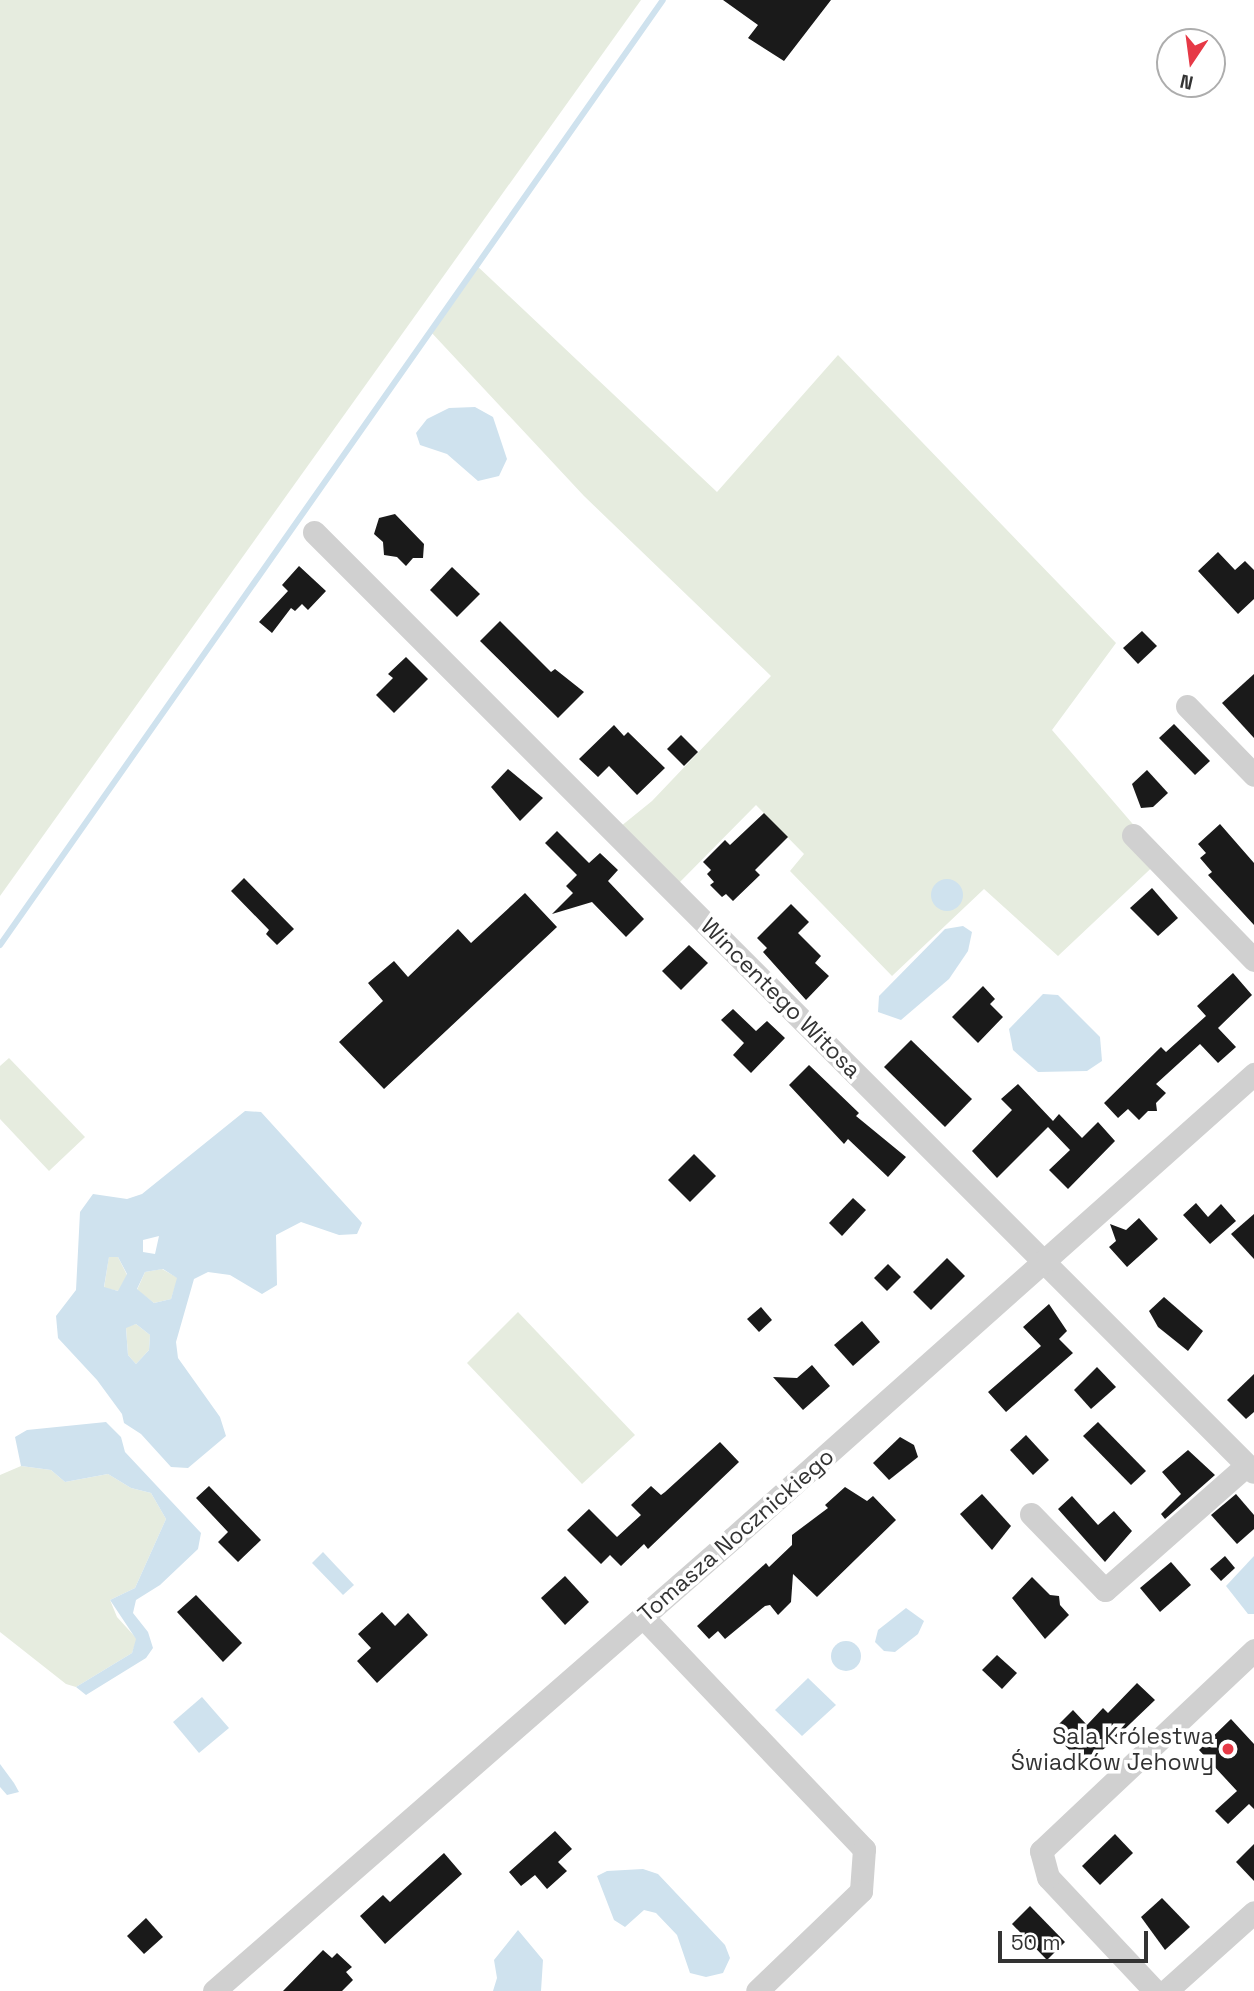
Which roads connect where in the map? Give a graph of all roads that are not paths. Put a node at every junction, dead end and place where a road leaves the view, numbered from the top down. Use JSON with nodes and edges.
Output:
{"nodes":[{"id":1,"x":313,"y":532,"type":"dead end"},
{"id":2,"x":1187,"y":706,"type":"dead end"},
{"id":3,"x":1254,"y":775,"type":"edge"},
{"id":4,"x":1133,"y":835,"type":"dead end"},
{"id":5,"x":1254,"y":960,"type":"edge"},
{"id":6,"x":1254,"y":1074,"type":"edge"},
{"id":7,"x":1044,"y":1262,"type":"junction"},
{"id":8,"x":1251,"y":1469,"type":"edge"},
{"id":9,"x":1031,"y":1514,"type":"dead end"},
{"id":10,"x":642,"y":1616,"type":"junction"},
{"id":11,"x":1254,"y":1650,"type":"edge"},
{"id":12,"x":1254,"y":1913,"type":"edge"},
{"id":13,"x":214,"y":1991,"type":"edge"},
{"id":14,"x":757,"y":1991,"type":"edge"},
{"id":15,"x":1155,"y":1991,"type":"edge"},
{"id":16,"x":1166,"y":1991,"type":"edge"}],
"edges":[{"from":1,"to":7,"type":"street","name":"Wincentego Witosa"},
{"from":2,"to":3,"type":"street"},
{"from":4,"to":5,"type":"street"},
{"from":6,"to":7,"type":"street","name":"Tomasza Nocznickiego"},
{"from":7,"to":8,"type":"street","name":"Wincentego Witosa"},
{"from":7,"to":10,"type":"street","name":"Tomasza Nocznickiego"},
{"from":8,"to":9,"type":"street","name":"Wincentego Witosa"},
{"from":10,"to":13,"type":"street","name":"Tomasza Nocznickiego"},
{"from":10,"to":14,"type":"street"},
{"from":11,"to":15,"type":"street"},
{"from":12,"to":16,"type":"street"}]}
